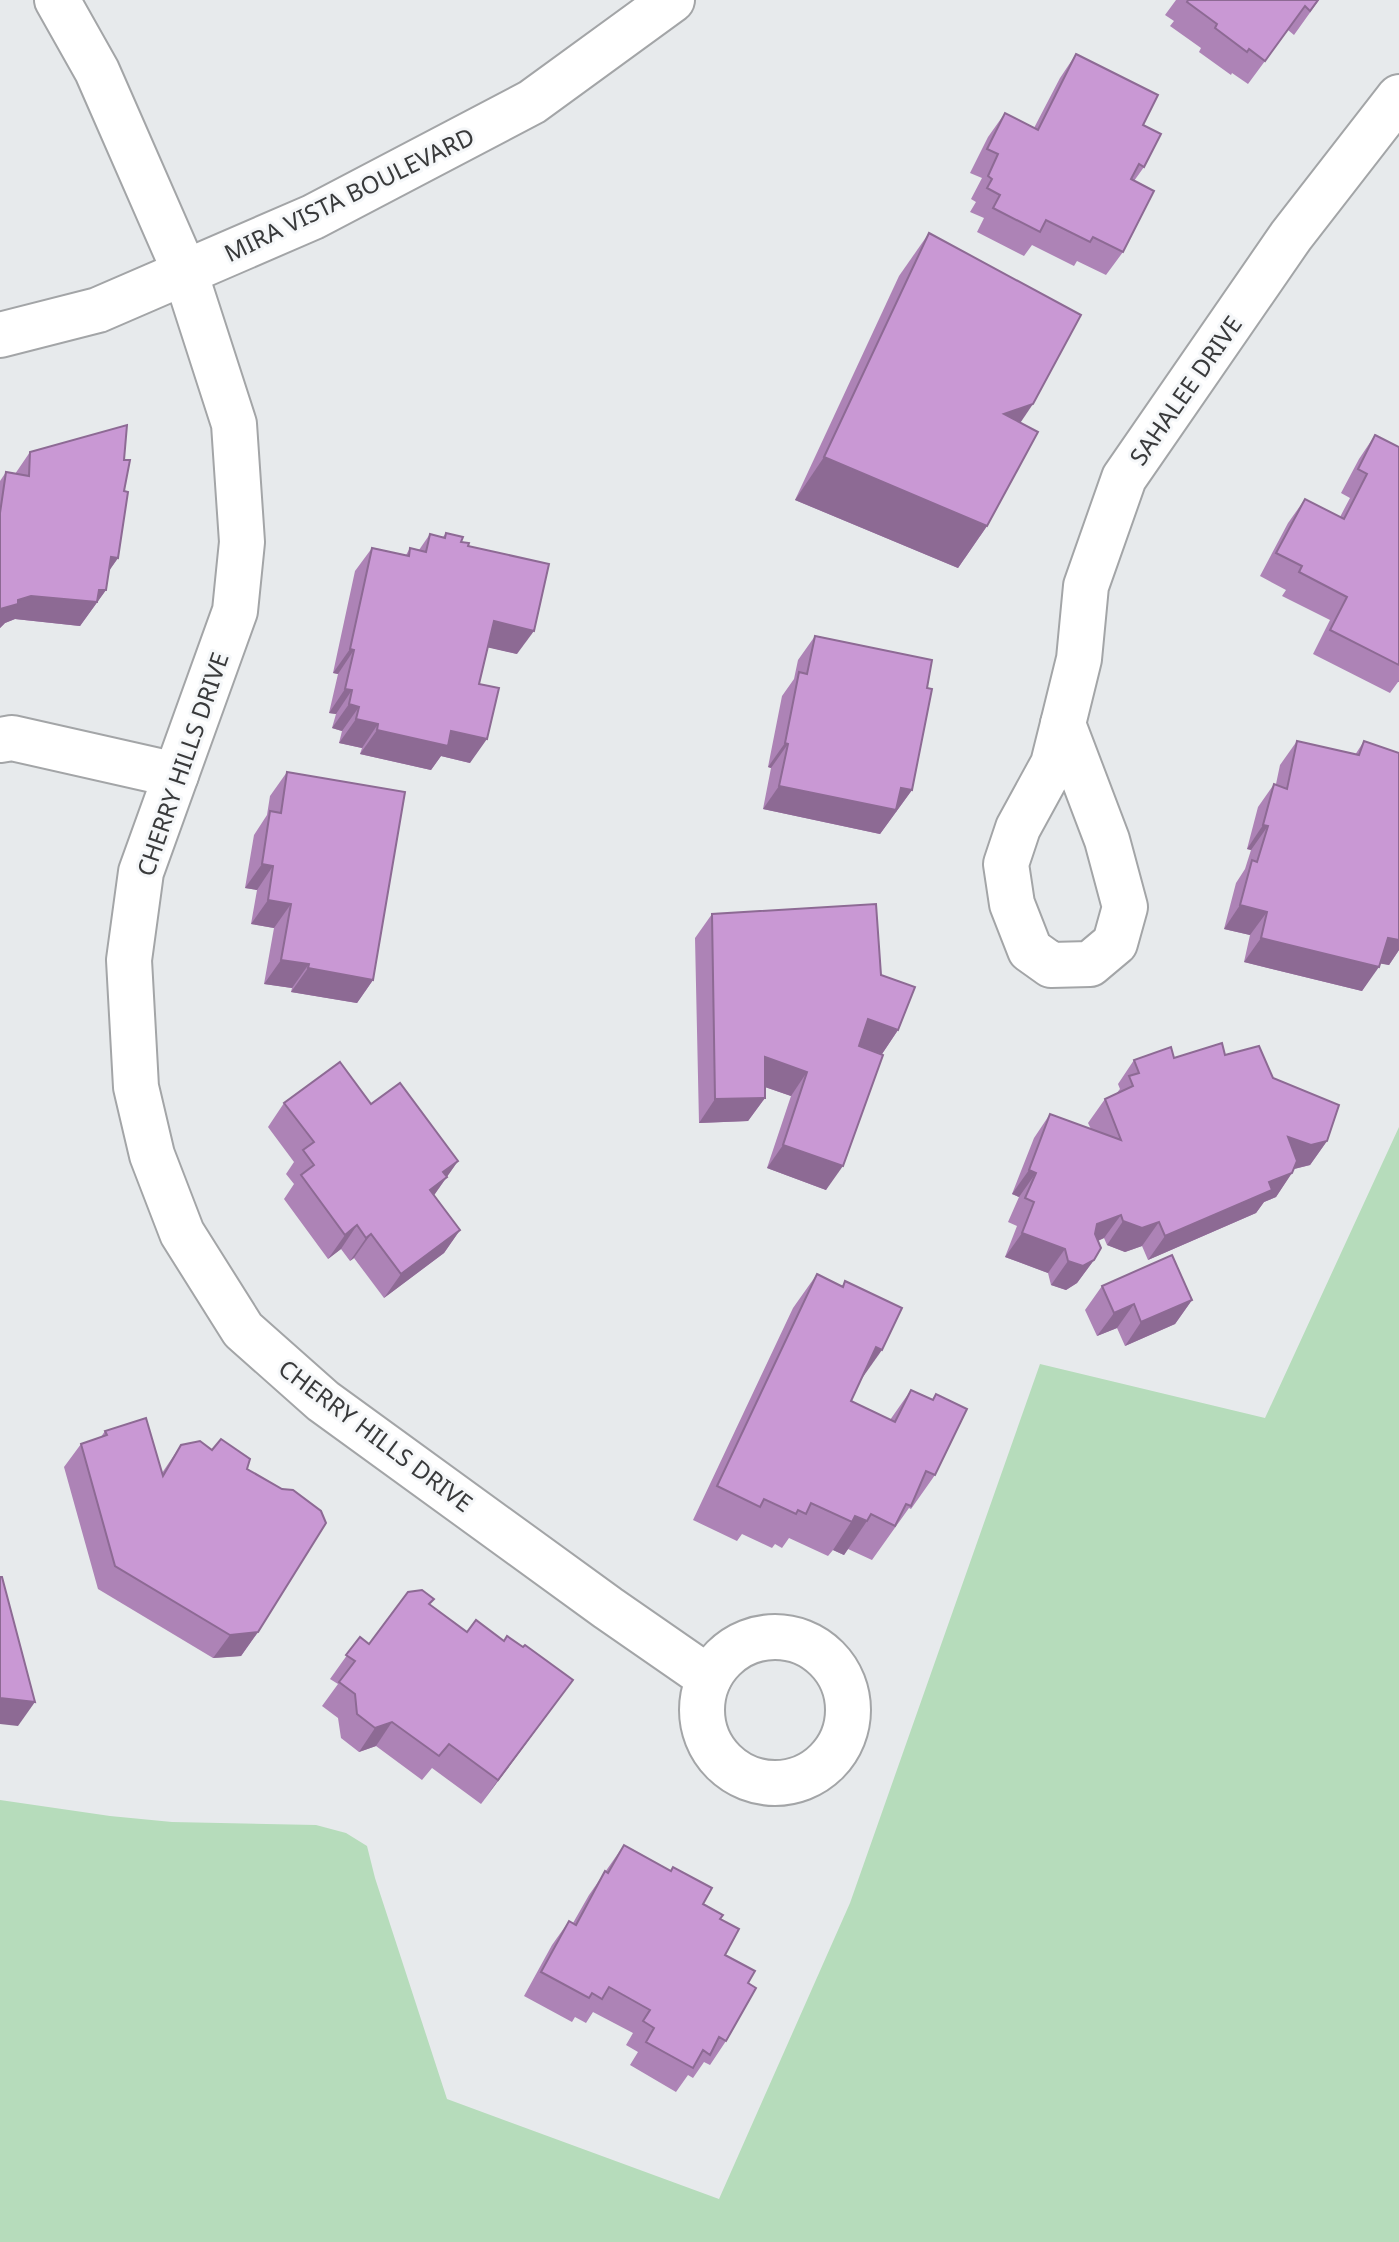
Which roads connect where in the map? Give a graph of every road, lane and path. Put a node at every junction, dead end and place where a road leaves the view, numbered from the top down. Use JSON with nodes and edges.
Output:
{"nodes":[{"id":1,"x":57,"y":0,"type":"edge"},
{"id":2,"x":672,"y":0,"type":"edge"},
{"id":3,"x":1399,"y":97,"type":"edge"},
{"id":4,"x":185,"y":272,"type":"junction"},
{"id":5,"x":0,"y":335,"type":"edge"},
{"id":6,"x":1063,"y":724,"type":"junction"},
{"id":7,"x":0,"y":740,"type":"edge"},
{"id":8,"x":176,"y":775,"type":"junction"},
{"id":9,"x":709,"y":1678,"type":"dead end"}],
"edges":[{"from":1,"to":4,"type":"street","name":"CHERRY HILLS DRIVE"},
{"from":2,"to":4,"type":"street","name":"MIRA VISTA BOULEVARD"},
{"from":3,"to":6,"type":"street","name":"SAHALEE DRIVE"},
{"from":4,"to":5,"type":"street","name":"MIRA VISTA BOULEVARD"},
{"from":4,"to":8,"type":"street","name":"CHERRY HILLS DRIVE"},
{"from":6,"to":6,"type":"street","name":"SAHALEE DRIVE"},
{"from":7,"to":8,"type":"street"},
{"from":8,"to":9,"type":"street","name":"CHERRY HILLS DRIVE"}]}
